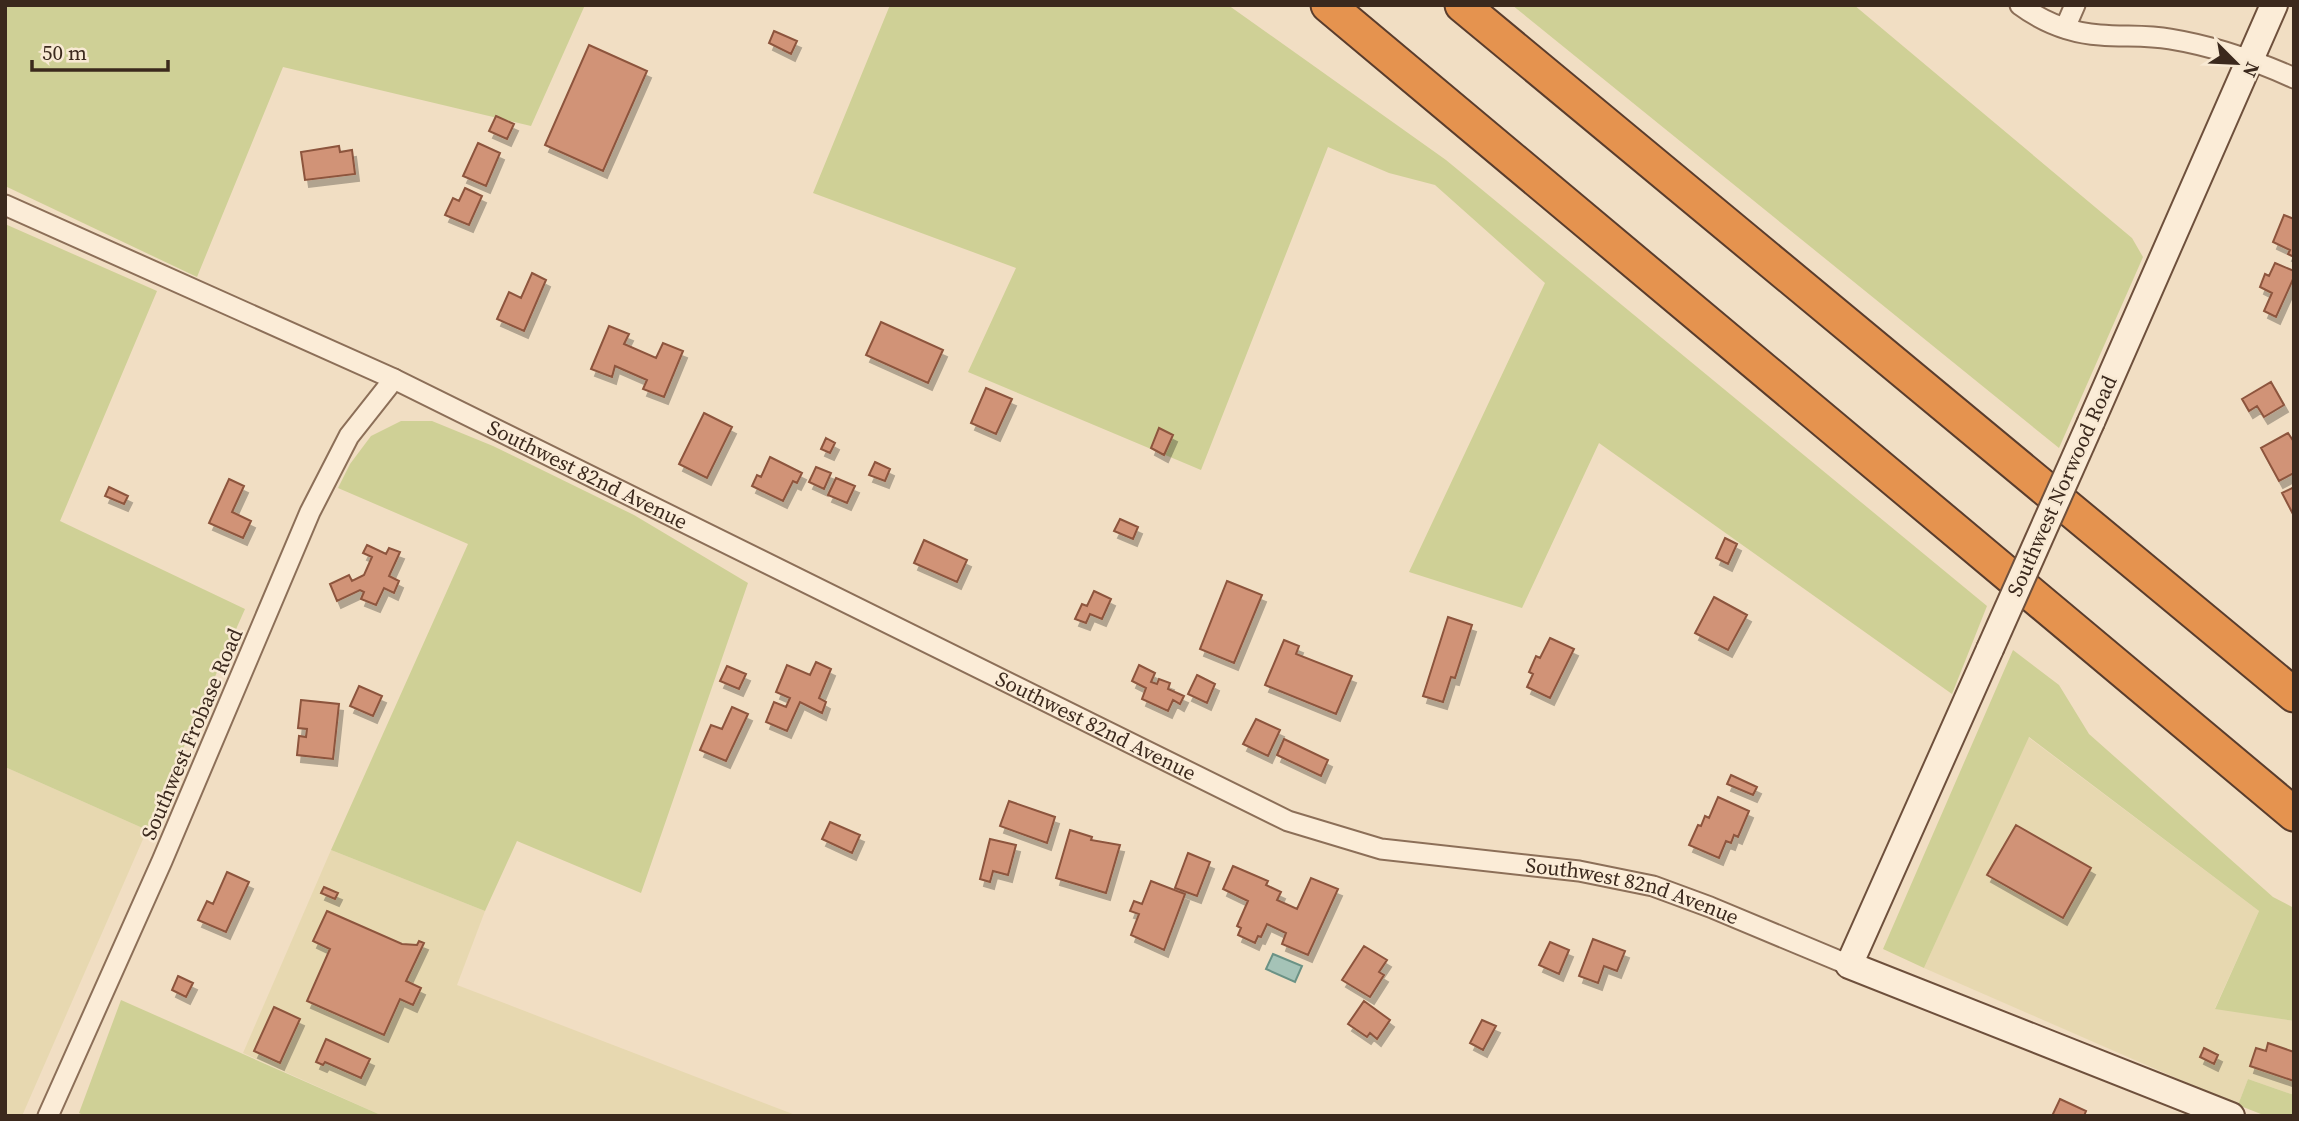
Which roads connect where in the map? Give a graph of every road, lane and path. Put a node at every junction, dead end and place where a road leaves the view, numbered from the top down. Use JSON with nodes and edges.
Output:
{"nodes":[{"id":1,"x":1328,"y":5,"type":"edge"},
{"id":2,"x":1462,"y":5,"type":"edge"},
{"id":3,"x":2020,"y":5,"type":"edge"},
{"id":4,"x":2075,"y":5,"type":"edge"},
{"id":5,"x":2274,"y":5,"type":"edge"},
{"id":6,"x":2065,"y":28,"type":"junction"},
{"id":7,"x":2249,"y":59,"type":"junction"},
{"id":8,"x":2294,"y":78,"type":"edge"},
{"id":9,"x":5,"y":205,"type":"edge"},
{"id":10,"x":394,"y":379,"type":"junction"},
{"id":11,"x":2294,"y":695,"type":"edge"},
{"id":12,"x":2294,"y":814,"type":"edge"},
{"id":13,"x":1849,"y":965,"type":"junction"},
{"id":14,"x":48,"y":1116,"type":"edge"},
{"id":15,"x":2231,"y":1116,"type":"edge"}],
"edges":[{"from":1,"to":12,"type":"highway"},
{"from":2,"to":11,"type":"highway"},
{"from":3,"to":6,"type":"street"},
{"from":4,"to":6,"type":"street"},
{"from":5,"to":7,"type":"street","name":"Southwest Norwood Road"},
{"from":6,"to":7,"type":"street"},
{"from":7,"to":8,"type":"street"},
{"from":7,"to":13,"type":"street","name":"Southwest Norwood Road","bridge":true},
{"from":9,"to":10,"type":"street","name":"Southwest 82nd Avenue"},
{"from":10,"to":13,"type":"street","name":"Southwest 82nd Avenue"},
{"from":10,"to":14,"type":"street","name":"Southwest Frobase Road"},
{"from":13,"to":15,"type":"street","name":"Southwest 82nd Avenue"}]}
